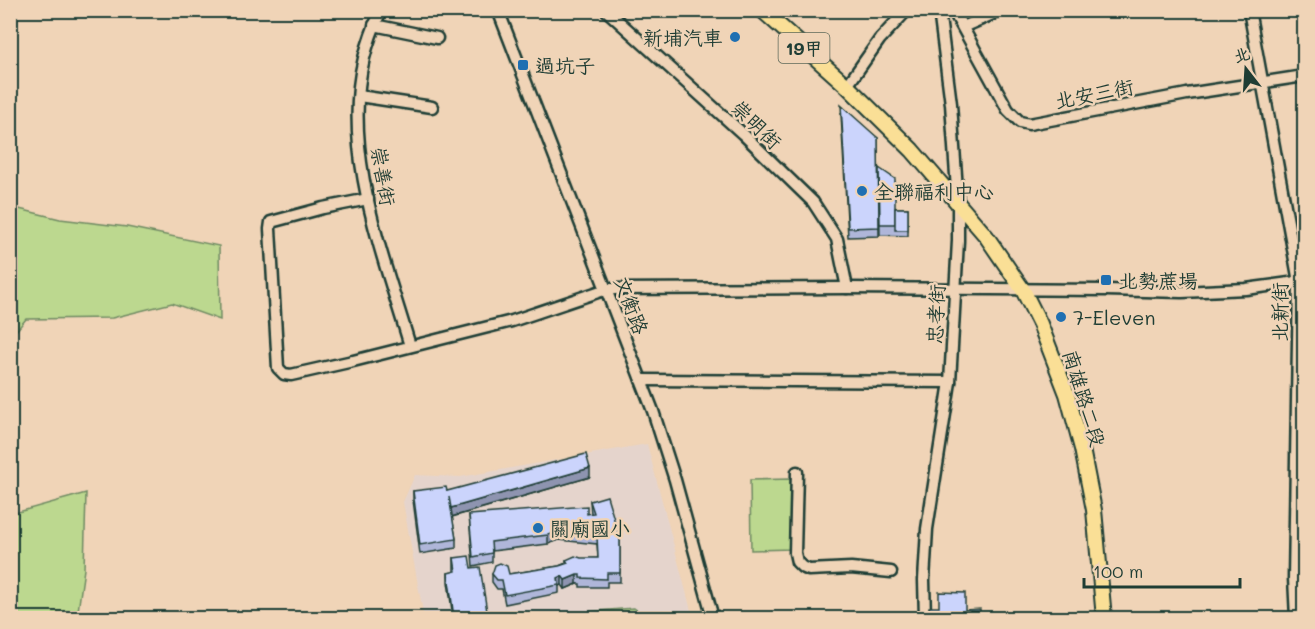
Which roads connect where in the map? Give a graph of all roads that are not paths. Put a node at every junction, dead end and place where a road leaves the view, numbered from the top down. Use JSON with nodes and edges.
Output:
{"nodes":[{"id":1,"x":381,"y":10,"type":"edge"},
{"id":2,"x":498,"y":10,"type":"edge"},
{"id":3,"x":606,"y":10,"type":"edge"},
{"id":4,"x":762,"y":10,"type":"edge"},
{"id":5,"x":907,"y":10,"type":"edge"},
{"id":6,"x":939,"y":10,"type":"edge"},
{"id":7,"x":953,"y":10,"type":"edge"},
{"id":8,"x":1002,"y":10,"type":"edge"},
{"id":9,"x":1248,"y":10,"type":"edge"},
{"id":10,"x":374,"y":25,"type":"junction"},
{"id":11,"x":963,"y":27,"type":"junction"},
{"id":12,"x":437,"y":38,"type":"dead end"},
{"id":13,"x":1305,"y":76,"type":"edge"},
{"id":14,"x":1262,"y":82,"type":"junction"},
{"id":15,"x":847,"y":86,"type":"junction"},
{"id":16,"x":359,"y":96,"type":"junction"},
{"id":17,"x":432,"y":107,"type":"dead end"},
{"id":18,"x":368,"y":199,"type":"junction"},
{"id":19,"x":958,"y":204,"type":"junction"},
{"id":20,"x":1302,"y":281,"type":"edge"},
{"id":21,"x":847,"y":288,"type":"junction"},
{"id":22,"x":607,"y":289,"type":"junction"},
{"id":23,"x":955,"y":289,"type":"junction"},
{"id":24,"x":1023,"y":290,"type":"junction"},
{"id":25,"x":410,"y":346,"type":"junction"},
{"id":26,"x":641,"y":380,"type":"junction"},
{"id":27,"x":950,"y":382,"type":"junction"},
{"id":28,"x":797,"y":472,"type":"dead end"},
{"id":29,"x":891,"y":572,"type":"dead end"},
{"id":30,"x":713,"y":618,"type":"edge"},
{"id":31,"x":925,"y":618,"type":"edge"},
{"id":32,"x":1104,"y":618,"type":"edge"},
{"id":33,"x":1296,"y":618,"type":"edge"}],
"edges":[{"from":1,"to":10,"type":"street","name":"崇善街"},
{"from":2,"to":22,"type":"street","name":"文衡路"},
{"from":3,"to":21,"type":"street","name":"崇明街"},
{"from":4,"to":15,"type":"main road","name":"南雄路二段","number":"19甲"},
{"from":5,"to":15,"type":"street"},
{"from":6,"to":19,"type":"street","name":"忠孝街"},
{"from":7,"to":11,"type":"street","name":"北安三街"},
{"from":8,"to":11,"type":"street"},
{"from":9,"to":14,"type":"street","name":"北新街"},
{"from":10,"to":12,"type":"street"},
{"from":10,"to":16,"type":"street","name":"崇善街"},
{"from":11,"to":14,"type":"street","name":"北安三街"},
{"from":13,"to":14,"type":"street","name":"北安三街"},
{"from":14,"to":20,"type":"street","name":"北新街"},
{"from":15,"to":19,"type":"main road","name":"南雄路二段","number":"19甲"},
{"from":16,"to":17,"type":"street"},
{"from":16,"to":18,"type":"street","name":"崇善街"},
{"from":18,"to":25,"type":"street","name":"崇善街"},
{"from":18,"to":25,"type":"street"},
{"from":19,"to":23,"type":"street","name":"忠孝街"},
{"from":19,"to":24,"type":"main road","name":"南雄路二段","number":"19甲"},
{"from":20,"to":24,"type":"street"},
{"from":20,"to":33,"type":"street","name":"北新街"},
{"from":21,"to":22,"type":"street"},
{"from":21,"to":23,"type":"street"},
{"from":22,"to":25,"type":"street"},
{"from":22,"to":26,"type":"street","name":"文衡路"},
{"from":23,"to":24,"type":"street"},
{"from":23,"to":27,"type":"street","name":"忠孝街"},
{"from":24,"to":32,"type":"main road","name":"南雄路二段","number":"19甲"},
{"from":26,"to":27,"type":"street"},
{"from":26,"to":30,"type":"street","name":"文衡路"},
{"from":27,"to":31,"type":"street","name":"忠孝街"},
{"from":28,"to":29,"type":"street"}]}
